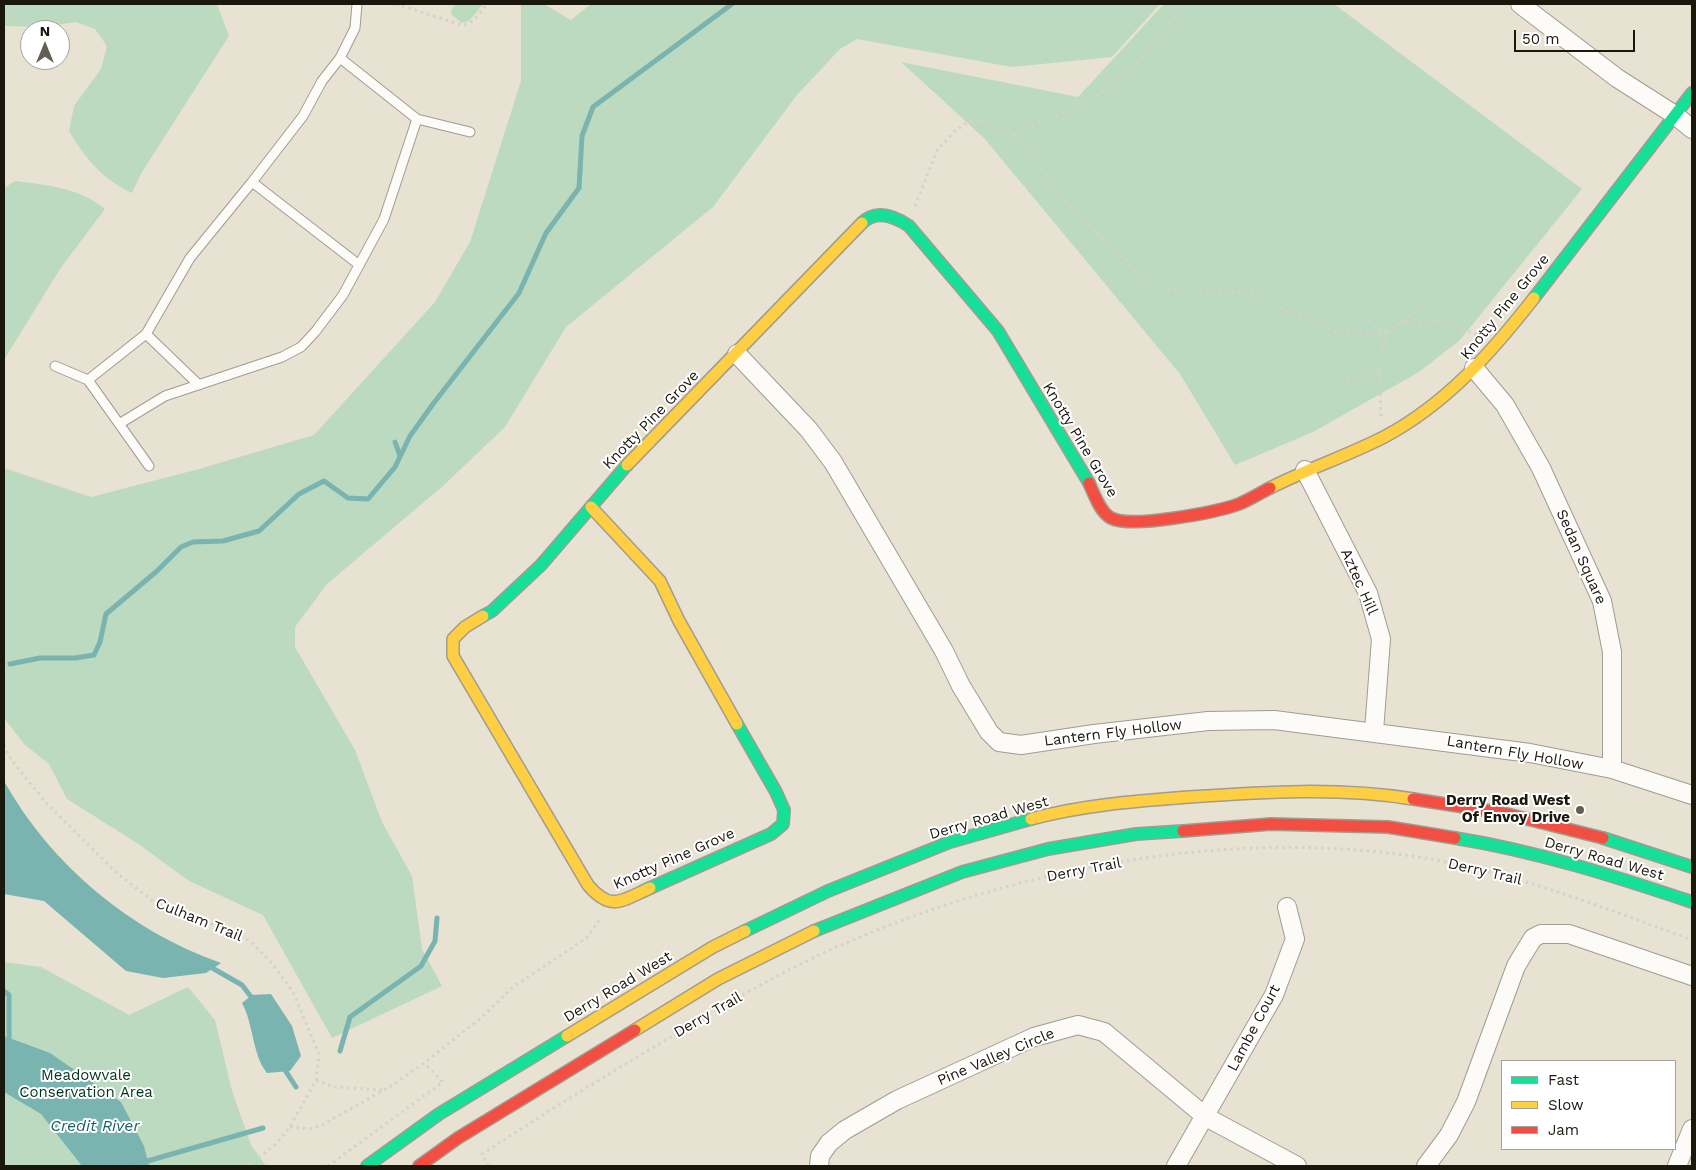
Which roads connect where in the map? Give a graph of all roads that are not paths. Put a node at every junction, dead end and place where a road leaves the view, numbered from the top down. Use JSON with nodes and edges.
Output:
{"nodes":[{"id":1,"x":357,"y":4,"type":"edge"},
{"id":2,"x":1520,"y":4,"type":"edge"},
{"id":3,"x":340,"y":58,"type":"junction"},
{"id":4,"x":1692,"y":93,"type":"edge"},
{"id":5,"x":1675,"y":115,"type":"junction"},
{"id":6,"x":417,"y":120,"type":"junction"},
{"id":7,"x":1692,"y":129,"type":"edge"},
{"id":8,"x":470,"y":132,"type":"dead end"},
{"id":9,"x":252,"y":182,"type":"junction"},
{"id":10,"x":358,"y":264,"type":"junction"},
{"id":11,"x":146,"y":334,"type":"junction"},
{"id":12,"x":737,"y":354,"type":"junction"},
{"id":13,"x":55,"y":366,"type":"dead end"},
{"id":14,"x":1474,"y":368,"type":"junction"},
{"id":15,"x":88,"y":380,"type":"junction"},
{"id":16,"x":199,"y":385,"type":"junction"},
{"id":17,"x":119,"y":424,"type":"junction"},
{"id":18,"x":149,"y":466,"type":"dead end"},
{"id":19,"x":1305,"y":470,"type":"junction"},
{"id":20,"x":591,"y":507,"type":"junction"},
{"id":21,"x":1374,"y":731,"type":"junction"},
{"id":22,"x":1612,"y":769,"type":"junction"},
{"id":23,"x":1692,"y":795,"type":"edge"},
{"id":24,"x":1692,"y":867,"type":"edge"},
{"id":25,"x":1692,"y":902,"type":"edge"},
{"id":26,"x":1287,"y":907,"type":"dead end"},
{"id":27,"x":1692,"y":976,"type":"edge"},
{"id":28,"x":1206,"y":1116,"type":"junction"},
{"id":29,"x":1692,"y":1129,"type":"edge"},
{"id":30,"x":367,"y":1166,"type":"edge"},
{"id":31,"x":419,"y":1166,"type":"edge"},
{"id":32,"x":818,"y":1166,"type":"edge"},
{"id":33,"x":1176,"y":1166,"type":"edge"},
{"id":34,"x":1297,"y":1166,"type":"edge"},
{"id":35,"x":1426,"y":1166,"type":"edge"},
{"id":36,"x":1677,"y":1166,"type":"edge"}],
"edges":[{"from":1,"to":3,"type":"lane"},
{"from":2,"to":5,"type":"street"},
{"from":3,"to":6,"type":"lane"},
{"from":3,"to":9,"type":"lane"},
{"from":4,"to":5,"type":"main road","name":"Knotty Pine Grove"},
{"from":5,"to":7,"type":"street"},
{"from":5,"to":14,"type":"main road","name":"Knotty Pine Grove"},
{"from":6,"to":8,"type":"lane"},
{"from":6,"to":10,"type":"lane"},
{"from":9,"to":10,"type":"lane"},
{"from":9,"to":11,"type":"lane"},
{"from":10,"to":16,"type":"lane"},
{"from":11,"to":15,"type":"lane"},
{"from":11,"to":16,"type":"lane"},
{"from":12,"to":19,"type":"main road","name":"Knotty Pine Grove"},
{"from":12,"to":20,"type":"main road","name":"Knotty Pine Grove"},
{"from":12,"to":21,"type":"street","name":"Lantern Fly Hollow"},
{"from":13,"to":15,"type":"lane"},
{"from":14,"to":19,"type":"main road","name":"Knotty Pine Grove"},
{"from":14,"to":22,"type":"street","name":"Sedan Square"},
{"from":15,"to":17,"type":"lane"},
{"from":16,"to":17,"type":"lane"},
{"from":17,"to":18,"type":"lane"},
{"from":19,"to":21,"type":"street","name":"Aztec Hill"},
{"from":20,"to":20,"type":"main road","name":"Knotty Pine Grove"},
{"from":21,"to":22,"type":"street","name":"Lantern Fly Hollow"},
{"from":22,"to":23,"type":"street","name":"Lantern Fly Hollow"},
{"from":24,"to":30,"type":"main road","name":"Derry Road West"},
{"from":25,"to":31,"type":"main road","name":"Derry Road West"},
{"from":26,"to":28,"type":"street","name":"Lambe Court"},
{"from":27,"to":35,"type":"street"},
{"from":28,"to":32,"type":"street","name":"Pine Valley Circle"},
{"from":28,"to":33,"type":"street"},
{"from":28,"to":34,"type":"street","name":"Pine Valley Circle"},
{"from":29,"to":36,"type":"street"}]}
